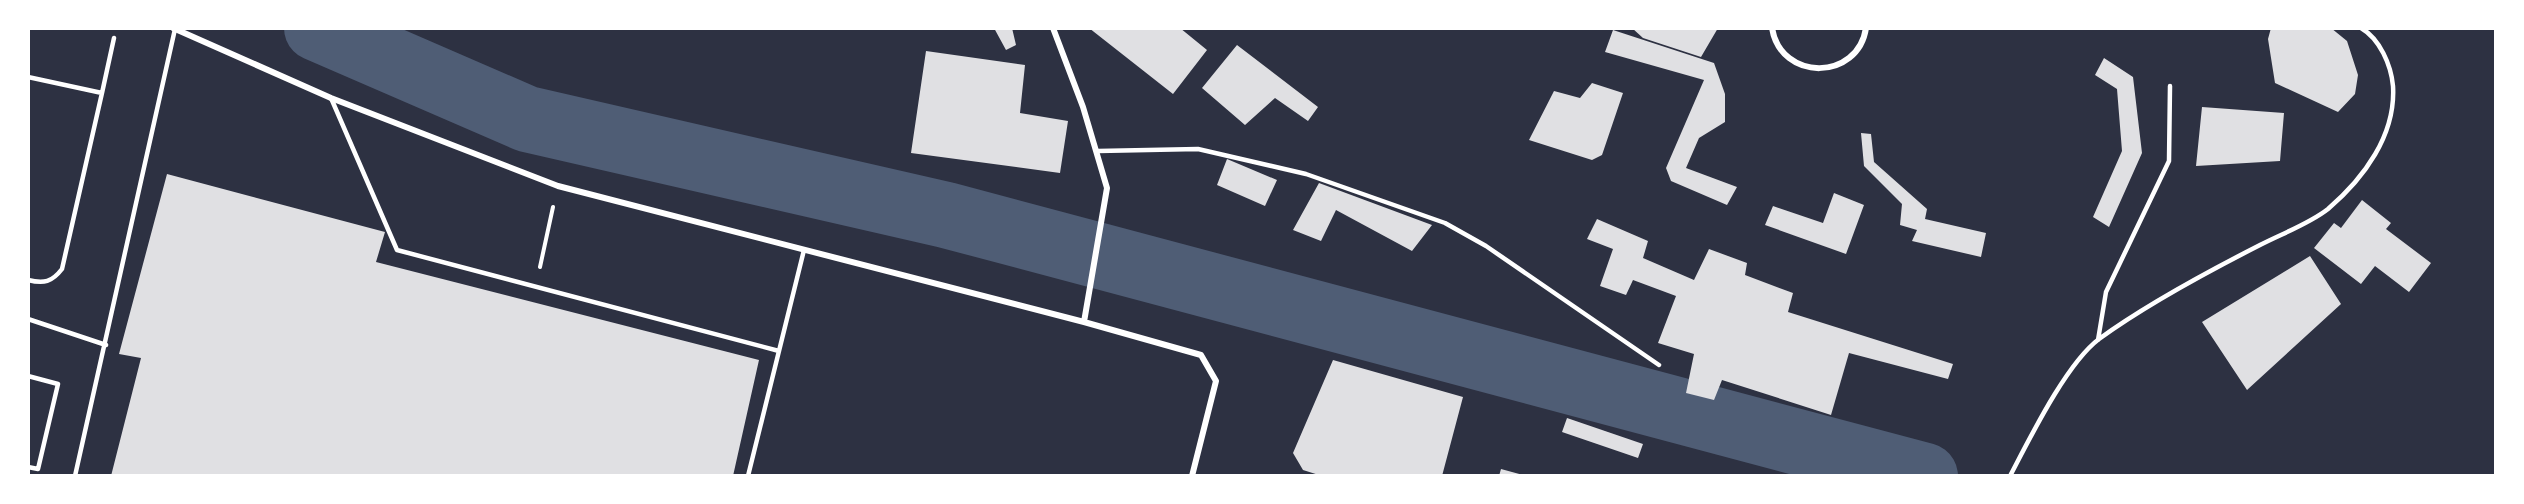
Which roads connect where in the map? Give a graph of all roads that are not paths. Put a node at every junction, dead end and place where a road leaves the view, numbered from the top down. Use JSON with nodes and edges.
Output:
{"nodes":[{"id":1,"x":1053,"y":28,"type":"edge"},
{"id":2,"x":1772,"y":28,"type":"edge"},
{"id":3,"x":1866,"y":28,"type":"edge"},
{"id":4,"x":2361,"y":28,"type":"edge"},
{"id":5,"x":174,"y":29,"type":"edge"},
{"id":6,"x":114,"y":38,"type":"dead end"},
{"id":7,"x":28,"y":77,"type":"edge"},
{"id":8,"x":2170,"y":86,"type":"dead end"},
{"id":9,"x":102,"y":93,"type":"junction"},
{"id":10,"x":331,"y":98,"type":"junction"},
{"id":11,"x":1098,"y":151,"type":"junction"},
{"id":12,"x":804,"y":250,"type":"junction"},
{"id":13,"x":28,"y":280,"type":"edge"},
{"id":14,"x":28,"y":319,"type":"edge"},
{"id":15,"x":1084,"y":322,"type":"junction"},
{"id":16,"x":2098,"y":340,"type":"junction"},
{"id":17,"x":106,"y":345,"type":"junction"},
{"id":18,"x":779,"y":351,"type":"junction"},
{"id":19,"x":1659,"y":365,"type":"dead end"},
{"id":20,"x":28,"y":376,"type":"edge"},
{"id":21,"x":28,"y":467,"type":"edge"},
{"id":22,"x":75,"y":476,"type":"edge"},
{"id":23,"x":748,"y":476,"type":"edge"},
{"id":24,"x":1192,"y":476,"type":"edge"},
{"id":25,"x":2010,"y":476,"type":"edge"}],
"edges":[{"from":1,"to":11,"type":"street"},
{"from":2,"to":3,"type":"street"},
{"from":4,"to":16,"type":"lane"},
{"from":5,"to":10,"type":"street"},
{"from":5,"to":17,"type":"lane"},
{"from":6,"to":9,"type":"lane"},
{"from":7,"to":9,"type":"lane"},
{"from":8,"to":16,"type":"lane"},
{"from":9,"to":13,"type":"lane"},
{"from":10,"to":12,"type":"street"},
{"from":10,"to":18,"type":"lane"},
{"from":11,"to":15,"type":"street"},
{"from":11,"to":19,"type":"lane"},
{"from":12,"to":15,"type":"street"},
{"from":12,"to":18,"type":"lane"},
{"from":14,"to":17,"type":"lane"},
{"from":15,"to":24,"type":"street"},
{"from":16,"to":25,"type":"lane"},
{"from":17,"to":22,"type":"lane"},
{"from":18,"to":23,"type":"lane"},
{"from":20,"to":21,"type":"lane"}]}
